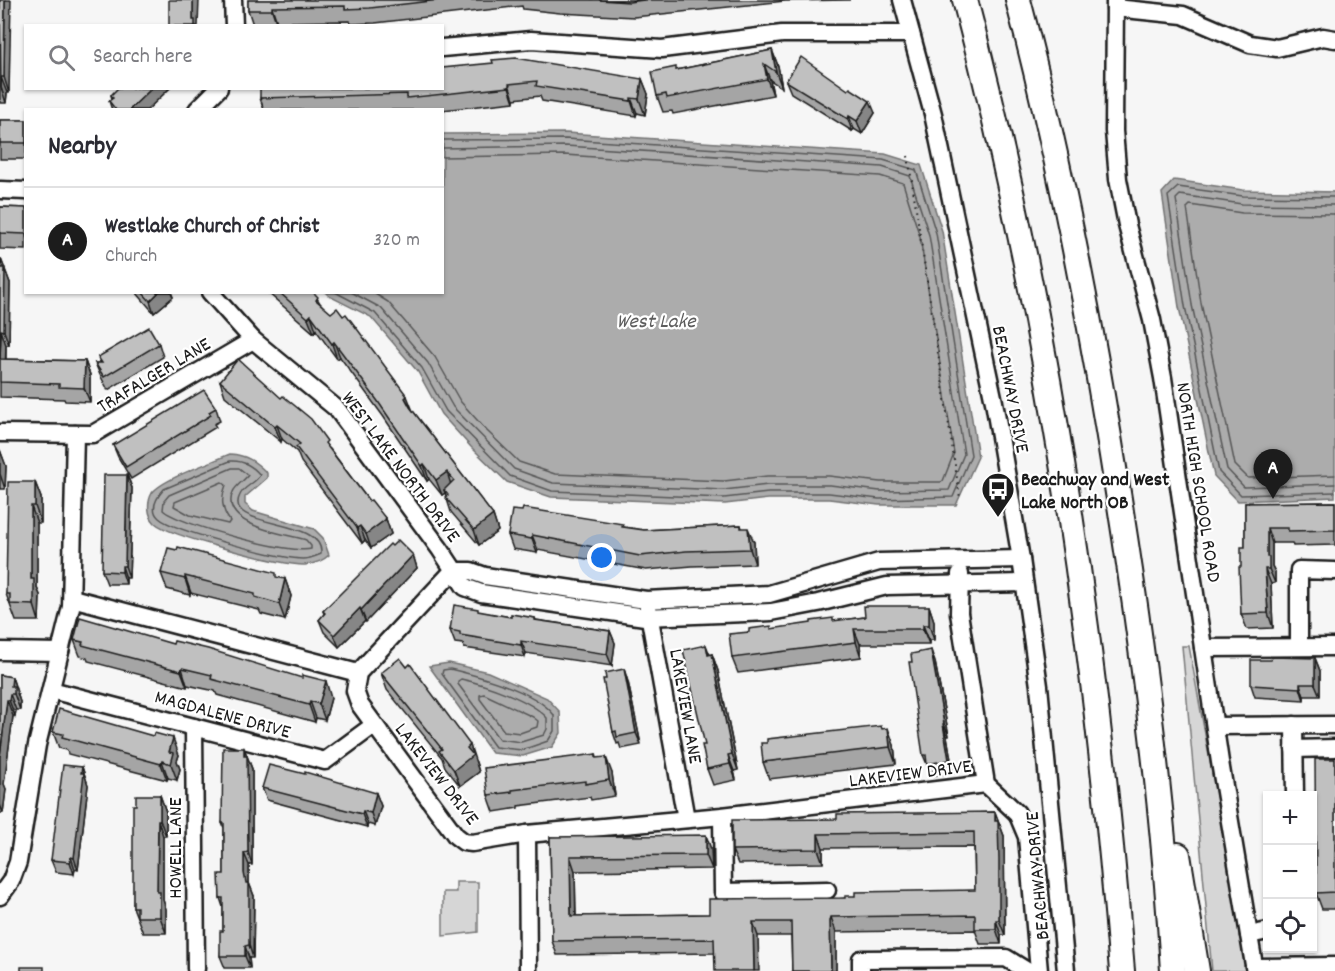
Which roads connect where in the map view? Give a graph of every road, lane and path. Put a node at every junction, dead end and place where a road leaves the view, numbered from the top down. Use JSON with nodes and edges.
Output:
{"nodes":[{"id":1,"x":233,"y":0,"type":"edge"},
{"id":2,"x":902,"y":0,"type":"edge"},
{"id":3,"x":965,"y":0,"type":"edge"},
{"id":4,"x":1018,"y":0,"type":"edge"},
{"id":5,"x":1115,"y":4,"type":"edge"},
{"id":6,"x":234,"y":24,"type":"edge"},
{"id":7,"x":911,"y":34,"type":"junction"},
{"id":8,"x":1331,"y":36,"type":"edge"},
{"id":9,"x":444,"y":48,"type":"edge"},
{"id":10,"x":217,"y":90,"type":"edge"},
{"id":11,"x":199,"y":108,"type":"edge"},
{"id":12,"x":908,"y":156,"type":"dead end"},
{"id":13,"x":0,"y":190,"type":"edge"},
{"id":14,"x":24,"y":191,"type":"edge"},
{"id":15,"x":212,"y":294,"type":"edge"},
{"id":16,"x":253,"y":340,"type":"junction"},
{"id":17,"x":0,"y":433,"type":"edge"},
{"id":18,"x":75,"y":434,"type":"junction"},
{"id":19,"x":960,"y":498,"type":"dead end"},
{"id":20,"x":1021,"y":559,"type":"junction"},
{"id":21,"x":960,"y":561,"type":"junction"},
{"id":22,"x":453,"y":571,"type":"junction"},
{"id":23,"x":1335,"y":571,"type":"edge"},
{"id":24,"x":1024,"y":583,"type":"junction"},
{"id":25,"x":960,"y":584,"type":"junction"},
{"id":26,"x":72,"y":598,"type":"junction"},
{"id":27,"x":646,"y":600,"type":"junction"},
{"id":28,"x":649,"y":617,"type":"junction"},
{"id":29,"x":1299,"y":647,"type":"junction"},
{"id":30,"x":1335,"y":647,"type":"edge"},
{"id":31,"x":1203,"y":648,"type":"junction"},
{"id":32,"x":0,"y":651,"type":"edge"},
{"id":33,"x":60,"y":652,"type":"junction"},
{"id":34,"x":1145,"y":671,"type":"junction"},
{"id":35,"x":358,"y":673,"type":"junction"},
{"id":36,"x":51,"y":690,"type":"junction"},
{"id":37,"x":374,"y":725,"type":"junction"},
{"id":38,"x":1294,"y":725,"type":"junction"},
{"id":39,"x":1335,"y":725,"type":"edge"},
{"id":40,"x":1215,"y":726,"type":"junction"},
{"id":41,"x":194,"y":727,"type":"junction"},
{"id":42,"x":1335,"y":748,"type":"edge"},
{"id":43,"x":1294,"y":749,"type":"junction"},
{"id":44,"x":986,"y":784,"type":"junction"},
{"id":45,"x":1295,"y":791,"type":"edge"},
{"id":46,"x":722,"y":816,"type":"junction"},
{"id":47,"x":686,"y":819,"type":"junction"},
{"id":48,"x":527,"y":834,"type":"junction"},
{"id":49,"x":827,"y":890,"type":"dead end"},
{"id":50,"x":0,"y":896,"type":"edge"},
{"id":51,"x":1263,"y":932,"type":"edge"},
{"id":52,"x":1250,"y":935,"type":"junction"},
{"id":53,"x":1335,"y":966,"type":"edge"},
{"id":54,"x":196,"y":969,"type":"dead end"},
{"id":55,"x":1254,"y":969,"type":"edge"},
{"id":56,"x":528,"y":971,"type":"edge"},
{"id":57,"x":861,"y":971,"type":"edge"},
{"id":58,"x":1027,"y":971,"type":"edge"},
{"id":59,"x":1039,"y":971,"type":"edge"},
{"id":60,"x":1066,"y":971,"type":"edge"},
{"id":61,"x":1122,"y":971,"type":"edge"},
{"id":62,"x":1173,"y":971,"type":"edge"},
{"id":63,"x":1197,"y":971,"type":"edge"}],
"edges":[{"from":1,"to":6,"type":"street"},
{"from":2,"to":7,"type":"street","name":"BEACHWAY DRIVE"},
{"from":3,"to":61,"type":"highway"},
{"from":4,"to":34,"type":"highway"},
{"from":5,"to":8,"type":"street"},
{"from":5,"to":31,"type":"street","name":"NORTH HIGH SCHOOL ROAD"},
{"from":7,"to":9,"type":"street"},
{"from":7,"to":20,"type":"street","name":"BEACHWAY DRIVE"},
{"from":10,"to":11,"type":"street"},
{"from":12,"to":19,"type":"path"},
{"from":13,"to":14,"type":"street"},
{"from":15,"to":16,"type":"street","name":"WEST LAKE NORTH DRIVE"},
{"from":16,"to":18,"type":"street","name":"TRAFALGER LANE"},
{"from":16,"to":22,"type":"street","name":"WEST LAKE NORTH DRIVE"},
{"from":17,"to":18,"type":"street","name":"TRAFALGER LANE"},
{"from":18,"to":26,"type":"street"},
{"from":20,"to":21,"type":"street","name":"WEST LAKE NORTH DRIVE"},
{"from":20,"to":24,"type":"street","name":"BEACHWAY DRIVE"},
{"from":21,"to":25,"type":"street"},
{"from":21,"to":27,"type":"street","name":"WEST LAKE NORTH DRIVE"},
{"from":22,"to":27,"type":"street","name":"WEST LAKE NORTH DRIVE"},
{"from":22,"to":28,"type":"street","name":"WEST LAKE NORTH DRIVE"},
{"from":22,"to":35,"type":"street"},
{"from":23,"to":29,"type":"street"},
{"from":24,"to":25,"type":"street","name":"WEST LAKE NORTH DRIVE"},
{"from":24,"to":60,"type":"street","name":"BEACHWAY DRIVE"},
{"from":25,"to":28,"type":"street","name":"WEST LAKE NORTH DRIVE"},
{"from":25,"to":44,"type":"street"},
{"from":26,"to":33,"type":"street"},
{"from":26,"to":35,"type":"street"},
{"from":27,"to":28,"type":"street","name":"LAKEVIEW LANE"},
{"from":28,"to":47,"type":"street","name":"LAKEVIEW LANE"},
{"from":29,"to":30,"type":"street"},
{"from":29,"to":31,"type":"street"},
{"from":31,"to":40,"type":"street","name":"NORTH HIGH SCHOOL ROAD"},
{"from":32,"to":33,"type":"street"},
{"from":33,"to":36,"type":"street"},
{"from":34,"to":62,"type":"highway"},
{"from":34,"to":63,"type":"highway"},
{"from":35,"to":37,"type":"street","name":"LAKEVIEW DRIVE"},
{"from":36,"to":41,"type":"street","name":"MAGDALENE DRIVE"},
{"from":36,"to":50,"type":"street"},
{"from":37,"to":41,"type":"street","name":"MAGDALENE DRIVE"},
{"from":37,"to":48,"type":"street","name":"LAKEVIEW DRIVE"},
{"from":38,"to":39,"type":"street"},
{"from":38,"to":40,"type":"street"},
{"from":38,"to":43,"type":"street"},
{"from":40,"to":52,"type":"street","name":"NORTH HIGH SCHOOL ROAD"},
{"from":41,"to":54,"type":"street","name":"HOWELL LANE"},
{"from":42,"to":43,"type":"street"},
{"from":43,"to":45,"type":"street"},
{"from":44,"to":46,"type":"street","name":"LAKEVIEW DRIVE"},
{"from":44,"to":59,"type":"street","name":"BEACHWAY DRIVE"},
{"from":46,"to":47,"type":"street","name":"LAKEVIEW DRIVE"},
{"from":46,"to":49,"type":"street"},
{"from":47,"to":48,"type":"street","name":"LAKEVIEW DRIVE"},
{"from":48,"to":56,"type":"street"},
{"from":51,"to":52,"type":"street"},
{"from":52,"to":55,"type":"street","name":"NORTH HIGH SCHOOL ROAD"},
{"from":53,"to":55,"type":"street"},
{"from":57,"to":58,"type":"street"}]}
